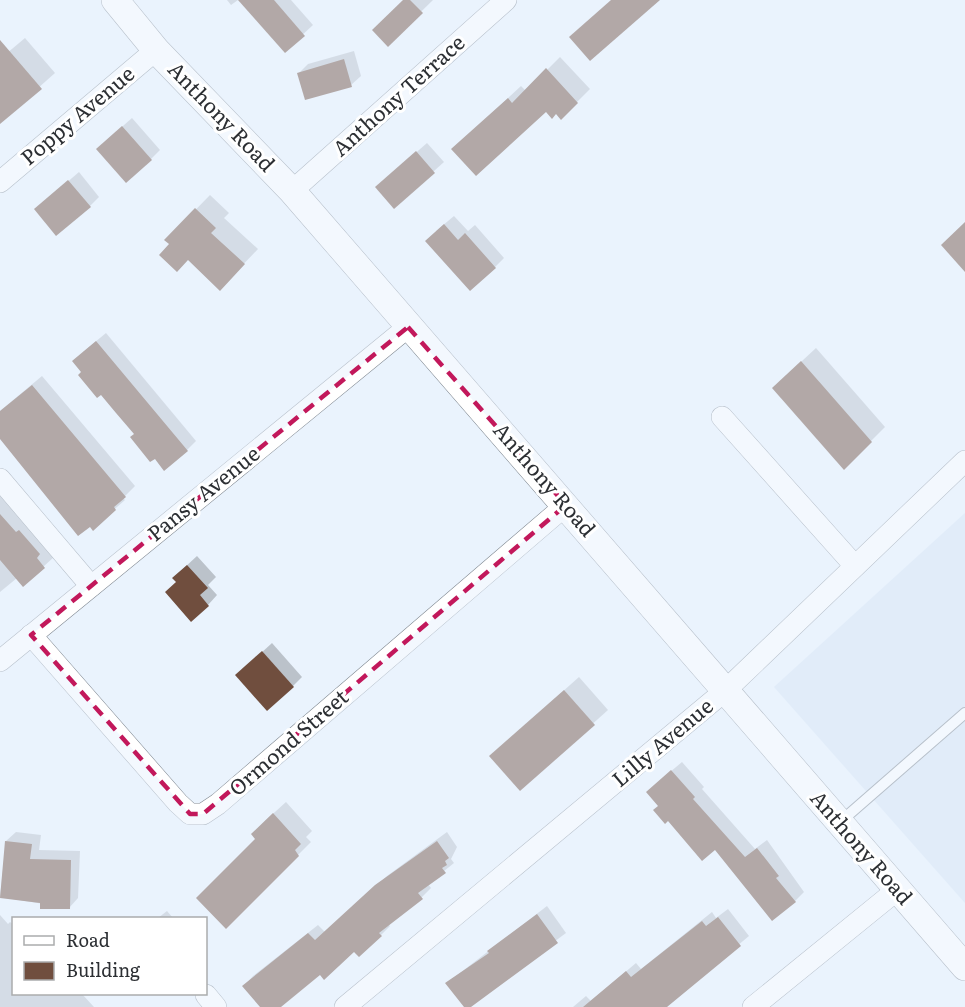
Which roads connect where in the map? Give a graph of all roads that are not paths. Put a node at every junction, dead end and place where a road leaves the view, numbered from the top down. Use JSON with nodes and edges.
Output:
{"nodes":[{"id":1,"x":115,"y":0,"type":"edge"},
{"id":2,"x":506,"y":0,"type":"edge"},
{"id":3,"x":156,"y":50,"type":"junction"},
{"id":4,"x":0,"y":182,"type":"edge"},
{"id":5,"x":292,"y":191,"type":"junction"},
{"id":6,"x":408,"y":327,"type":"junction"},
{"id":7,"x":722,"y":417,"type":"dead end"},
{"id":8,"x":965,"y":460,"type":"edge"},
{"id":9,"x":0,"y":479,"type":"edge"},
{"id":10,"x":566,"y":505,"type":"junction"},
{"id":11,"x":855,"y":566,"type":"junction"},
{"id":12,"x":91,"y":586,"type":"junction"},
{"id":13,"x":31,"y":635,"type":"junction"},
{"id":14,"x":0,"y":661,"type":"edge"},
{"id":15,"x":726,"y":690,"type":"junction"},
{"id":16,"x":965,"y":713,"type":"edge"},
{"id":17,"x":839,"y":823,"type":"junction"},
{"id":18,"x":897,"y":890,"type":"junction"},
{"id":19,"x":965,"y":967,"type":"edge"},
{"id":20,"x":345,"y":1007,"type":"edge"},
{"id":21,"x":753,"y":1007,"type":"edge"}],
"edges":[{"from":1,"to":3,"type":"street","name":"Anthony Road"},
{"from":2,"to":5,"type":"street","name":"Anthony Terrace"},
{"from":3,"to":4,"type":"street","name":"Poppy Avenue"},
{"from":3,"to":5,"type":"street","name":"Anthony Road"},
{"from":5,"to":6,"type":"street","name":"Anthony Road"},
{"from":6,"to":10,"type":"street","name":"Anthony Road"},
{"from":6,"to":12,"type":"street","name":"Pansy Avenue"},
{"from":7,"to":11,"type":"street"},
{"from":8,"to":11,"type":"street","name":"Lilly Avenue"},
{"from":9,"to":12,"type":"street"},
{"from":10,"to":13,"type":"street","name":"Ormond Street"},
{"from":10,"to":15,"type":"street","name":"Anthony Road"},
{"from":11,"to":15,"type":"street","name":"Lilly Avenue"},
{"from":12,"to":13,"type":"street","name":"Pansy Avenue"},
{"from":13,"to":14,"type":"street","name":"Pansy Avenue"},
{"from":15,"to":17,"type":"street","name":"Anthony Road"},
{"from":15,"to":20,"type":"street","name":"Lilly Avenue"},
{"from":16,"to":17,"type":"lane"},
{"from":17,"to":18,"type":"street","name":"Anthony Road"},
{"from":18,"to":19,"type":"street","name":"Anthony Road"},
{"from":18,"to":21,"type":"street"}]}
